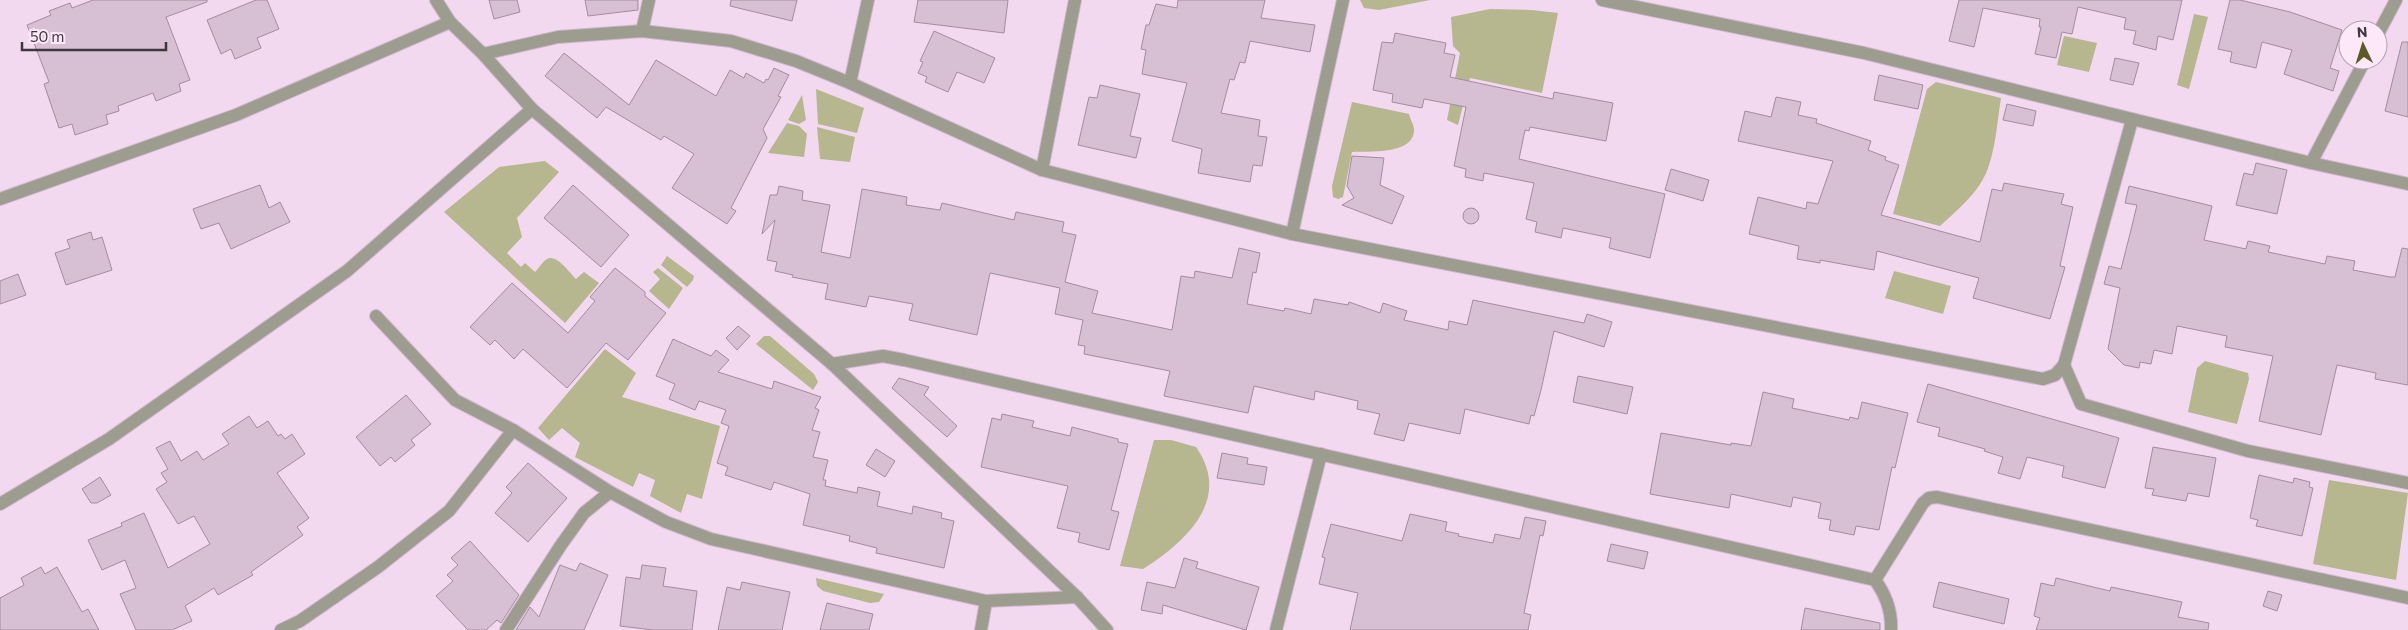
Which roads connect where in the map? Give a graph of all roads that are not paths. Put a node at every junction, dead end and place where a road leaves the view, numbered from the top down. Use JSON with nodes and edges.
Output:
{"nodes":[{"id":1,"x":436,"y":0,"type":"edge"},
{"id":2,"x":649,"y":0,"type":"edge"},
{"id":3,"x":868,"y":0,"type":"edge"},
{"id":4,"x":1075,"y":0,"type":"edge"},
{"id":5,"x":1343,"y":0,"type":"edge"},
{"id":6,"x":1602,"y":0,"type":"edge"},
{"id":7,"x":2396,"y":0,"type":"edge"},
{"id":8,"x":2385,"y":20,"type":"edge"},
{"id":9,"x":450,"y":22,"type":"junction"},
{"id":10,"x":642,"y":31,"type":"junction"},
{"id":11,"x":483,"y":54,"type":"junction"},
{"id":12,"x":2360,"y":70,"type":"edge"},
{"id":13,"x":850,"y":83,"type":"junction"},
{"id":14,"x":532,"y":109,"type":"junction"},
{"id":15,"x":2132,"y":120,"type":"junction"},
{"id":16,"x":2312,"y":163,"type":"junction"},
{"id":17,"x":1042,"y":170,"type":"junction"},
{"id":18,"x":2408,"y":184,"type":"edge"},
{"id":19,"x":0,"y":199,"type":"edge"},
{"id":20,"x":1292,"y":234,"type":"junction"},
{"id":21,"x":376,"y":316,"type":"dead end"},
{"id":22,"x":832,"y":364,"type":"junction"},
{"id":23,"x":2064,"y":365,"type":"junction"},
{"id":24,"x":513,"y":430,"type":"junction"},
{"id":25,"x":1321,"y":454,"type":"junction"},
{"id":26,"x":2408,"y":483,"type":"edge"},
{"id":27,"x":610,"y":492,"type":"junction"},
{"id":28,"x":0,"y":504,"type":"edge"},
{"id":29,"x":1875,"y":580,"type":"junction"},
{"id":30,"x":1077,"y":597,"type":"junction"},
{"id":31,"x":2408,"y":598,"type":"edge"},
{"id":32,"x":986,"y":601,"type":"junction"},
{"id":33,"x":281,"y":630,"type":"edge"},
{"id":34,"x":506,"y":630,"type":"edge"},
{"id":35,"x":981,"y":630,"type":"edge"},
{"id":36,"x":1107,"y":630,"type":"edge"},
{"id":37,"x":1276,"y":630,"type":"edge"},
{"id":38,"x":1890,"y":630,"type":"edge"}],
"edges":[{"from":1,"to":9,"type":"street"},
{"from":2,"to":10,"type":"street"},
{"from":3,"to":13,"type":"street"},
{"from":4,"to":17,"type":"street"},
{"from":5,"to":20,"type":"street"},
{"from":6,"to":15,"type":"street"},
{"from":7,"to":8,"type":"street"},
{"from":9,"to":11,"type":"street"},
{"from":9,"to":19,"type":"street"},
{"from":10,"to":11,"type":"street"},
{"from":10,"to":13,"type":"street"},
{"from":11,"to":14,"type":"street"},
{"from":12,"to":16,"type":"street"},
{"from":13,"to":17,"type":"street"},
{"from":14,"to":22,"type":"street"},
{"from":14,"to":28,"type":"street"},
{"from":15,"to":16,"type":"street"},
{"from":15,"to":23,"type":"street"},
{"from":16,"to":18,"type":"street"},
{"from":17,"to":20,"type":"street"},
{"from":20,"to":23,"type":"street"},
{"from":21,"to":24,"type":"street"},
{"from":22,"to":25,"type":"street"},
{"from":22,"to":30,"type":"street"},
{"from":23,"to":26,"type":"street"},
{"from":24,"to":27,"type":"street"},
{"from":24,"to":33,"type":"street"},
{"from":25,"to":29,"type":"street"},
{"from":25,"to":37,"type":"street"},
{"from":27,"to":32,"type":"street"},
{"from":27,"to":34,"type":"street"},
{"from":29,"to":31,"type":"street"},
{"from":29,"to":38,"type":"street"},
{"from":30,"to":32,"type":"street"},
{"from":30,"to":36,"type":"street"},
{"from":32,"to":35,"type":"street"}]}
